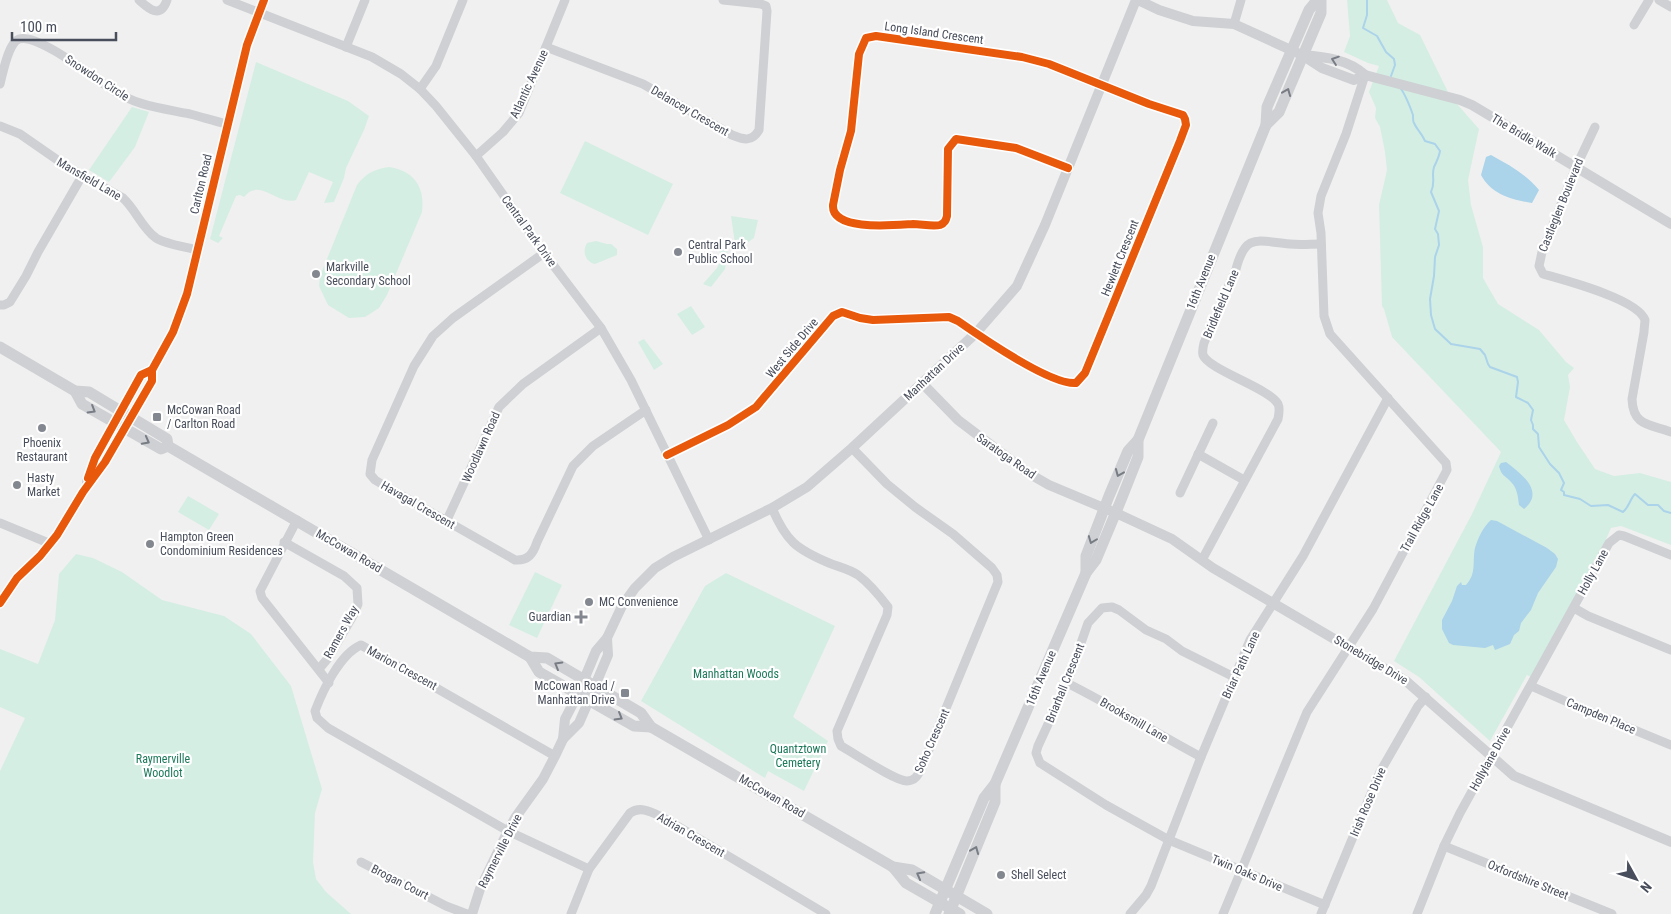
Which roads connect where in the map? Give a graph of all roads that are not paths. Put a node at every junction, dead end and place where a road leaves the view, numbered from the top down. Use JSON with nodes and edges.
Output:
{"nodes":[{"id":1,"x":139,"y":0,"type":"edge"},
{"id":2,"x":168,"y":0,"type":"edge"},
{"id":3,"x":227,"y":0,"type":"edge"},
{"id":4,"x":264,"y":0,"type":"edge"},
{"id":5,"x":365,"y":0,"type":"edge"},
{"id":6,"x":463,"y":0,"type":"edge"},
{"id":7,"x":565,"y":0,"type":"edge"},
{"id":8,"x":723,"y":0,"type":"edge"},
{"id":9,"x":1137,"y":0,"type":"edge"},
{"id":10,"x":1241,"y":0,"type":"edge"},
{"id":11,"x":1319,"y":0,"type":"edge"},
{"id":12,"x":1649,"y":0,"type":"edge"},
{"id":13,"x":1660,"y":0,"type":"edge"},
{"id":14,"x":1671,"y":7,"type":"edge"},
{"id":15,"x":259,"y":12,"type":"junction"},
{"id":16,"x":1234,"y":24,"type":"junction"},
{"id":17,"x":1634,"y":25,"type":"dead end"},
{"id":18,"x":346,"y":47,"type":"junction"},
{"id":19,"x":546,"y":47,"type":"junction"},
{"id":20,"x":1290,"y":50,"type":"junction"},
{"id":21,"x":1302,"y":56,"type":"junction"},
{"id":22,"x":1365,"y":75,"type":"junction"},
{"id":23,"x":0,"y":84,"type":"edge"},
{"id":24,"x":1101,"y":85,"type":"junction"},
{"id":25,"x":420,"y":90,"type":"junction"},
{"id":26,"x":227,"y":124,"type":"junction"},
{"id":27,"x":1266,"y":125,"type":"junction"},
{"id":28,"x":0,"y":126,"type":"edge"},
{"id":29,"x":1595,"y":126,"type":"dead end"},
{"id":30,"x":476,"y":156,"type":"junction"},
{"id":31,"x":1576,"y":167,"type":"junction"},
{"id":32,"x":1068,"y":168,"type":"junction"},
{"id":33,"x":82,"y":176,"type":"junction"},
{"id":34,"x":1671,"y":224,"type":"edge"},
{"id":35,"x":1321,"y":244,"type":"junction"},
{"id":36,"x":197,"y":250,"type":"junction"},
{"id":37,"x":544,"y":253,"type":"junction"},
{"id":38,"x":0,"y":305,"type":"edge"},
{"id":39,"x":601,"y":328,"type":"junction"},
{"id":40,"x":976,"y":333,"type":"junction"},
{"id":41,"x":0,"y":347,"type":"edge"},
{"id":42,"x":922,"y":383,"type":"junction"},
{"id":43,"x":74,"y":391,"type":"junction"},
{"id":44,"x":1388,"y":398,"type":"junction"},
{"id":45,"x":646,"y":410,"type":"junction"},
{"id":46,"x":127,"y":414,"type":"junction"},
{"id":47,"x":1213,"y":423,"type":"dead end"},
{"id":48,"x":120,"y":427,"type":"junction"},
{"id":49,"x":1671,"y":432,"type":"edge"},
{"id":50,"x":1138,"y":440,"type":"junction"},
{"id":51,"x":168,"y":446,"type":"junction"},
{"id":52,"x":852,"y":448,"type":"junction"},
{"id":53,"x":1198,"y":454,"type":"junction"},
{"id":54,"x":667,"y":455,"type":"junction"},
{"id":55,"x":1244,"y":480,"type":"junction"},
{"id":56,"x":1180,"y":493,"type":"dead end"},
{"id":57,"x":772,"y":508,"type":"junction"},
{"id":58,"x":1104,"y":508,"type":"junction"},
{"id":59,"x":1116,"y":513,"type":"junction"},
{"id":60,"x":297,"y":520,"type":"junction"},
{"id":61,"x":0,"y":522,"type":"edge"},
{"id":62,"x":446,"y":522,"type":"junction"},
{"id":63,"x":709,"y":540,"type":"junction"},
{"id":64,"x":284,"y":542,"type":"junction"},
{"id":65,"x":51,"y":544,"type":"junction"},
{"id":66,"x":1671,"y":555,"type":"edge"},
{"id":67,"x":1202,"y":560,"type":"junction"},
{"id":68,"x":1086,"y":573,"type":"junction"},
{"id":69,"x":0,"y":603,"type":"edge"},
{"id":70,"x":1274,"y":603,"type":"junction"},
{"id":71,"x":1574,"y":608,"type":"junction"},
{"id":72,"x":1348,"y":646,"type":"junction"},
{"id":73,"x":1671,"y":650,"type":"edge"},
{"id":74,"x":530,"y":657,"type":"junction"},
{"id":75,"x":318,"y":669,"type":"junction"},
{"id":76,"x":1234,"y":677,"type":"junction"},
{"id":77,"x":329,"y":682,"type":"junction"},
{"id":78,"x":589,"y":683,"type":"junction"},
{"id":79,"x":1067,"y":683,"type":"junction"},
{"id":80,"x":1531,"y":686,"type":"junction"},
{"id":81,"x":584,"y":697,"type":"junction"},
{"id":82,"x":1426,"y":697,"type":"junction"},
{"id":83,"x":651,"y":727,"type":"junction"},
{"id":84,"x":1671,"y":745,"type":"edge"},
{"id":85,"x":555,"y":756,"type":"junction"},
{"id":86,"x":1492,"y":757,"type":"junction"},
{"id":87,"x":1201,"y":758,"type":"junction"},
{"id":88,"x":995,"y":784,"type":"junction"},
{"id":89,"x":508,"y":831,"type":"junction"},
{"id":90,"x":1169,"y":840,"type":"junction"},
{"id":91,"x":1671,"y":842,"type":"edge"},
{"id":92,"x":1444,"y":846,"type":"junction"},
{"id":93,"x":361,"y":862,"type":"dead end"},
{"id":94,"x":893,"y":866,"type":"junction"},
{"id":95,"x":589,"y":869,"type":"junction"},
{"id":96,"x":1242,"y":870,"type":"junction"},
{"id":97,"x":945,"y":889,"type":"junction"},
{"id":98,"x":956,"y":895,"type":"junction"},
{"id":99,"x":1325,"y":905,"type":"junction"},
{"id":100,"x":937,"y":908,"type":"edge"},
{"id":101,"x":953,"y":912,"type":"edge"},
{"id":102,"x":467,"y":914,"type":"edge"},
{"id":103,"x":472,"y":914,"type":"edge"},
{"id":104,"x":571,"y":914,"type":"edge"},
{"id":105,"x":826,"y":914,"type":"edge"},
{"id":106,"x":987,"y":914,"type":"edge"},
{"id":107,"x":1130,"y":914,"type":"edge"},
{"id":108,"x":1223,"y":914,"type":"edge"},
{"id":109,"x":1321,"y":914,"type":"edge"},
{"id":110,"x":1418,"y":914,"type":"edge"},
{"id":111,"x":1612,"y":914,"type":"edge"}],
"edges":[{"from":1,"to":2,"type":"street"},
{"from":3,"to":15,"type":"street","name":"Central Park Drive"},
{"from":4,"to":15,"type":"street","name":"Carlton Road"},
{"from":5,"to":18,"type":"street"},
{"from":6,"to":25,"type":"street"},
{"from":7,"to":19,"type":"street","name":"Atlantic Avenue"},
{"from":8,"to":19,"type":"street","name":"Delancey Crescent"},
{"from":9,"to":16,"type":"street"},
{"from":9,"to":24,"type":"street","name":"Manhattan Drive"},
{"from":10,"to":16,"type":"street"},
{"from":11,"to":20,"type":"main road","name":"16th Avenue"},
{"from":11,"to":21,"type":"main road","name":"16th Avenue"},
{"from":12,"to":17,"type":"street"},
{"from":13,"to":14,"type":"street"},
{"from":15,"to":18,"type":"street","name":"Central Park Drive"},
{"from":15,"to":26,"type":"street","name":"Carlton Road"},
{"from":16,"to":20,"type":"street","name":"The Bridle Walk"},
{"from":18,"to":25,"type":"street","name":"Central Park Drive"},
{"from":19,"to":30,"type":"street","name":"Atlantic Avenue"},
{"from":20,"to":21,"type":"street","name":"The Bridle Walk"},
{"from":20,"to":27,"type":"main road","name":"16th Avenue"},
{"from":21,"to":22,"type":"street","name":"The Bridle Walk"},
{"from":27,"to":21,"type":"main road","name":"16th Avenue","one_way":true},
{"from":22,"to":31,"type":"street","name":"The Bridle Walk"},
{"from":22,"to":35,"type":"street","name":"Trail Ridge Lane"},
{"from":23,"to":26,"type":"street","name":"Snowdon Circle"},
{"from":24,"to":32,"type":"street","name":"Manhattan Drive"},
{"from":24,"to":32,"type":"street","name":"Long Island Crescent"},
{"from":24,"to":40,"type":"street","name":"Hewlett Crescent"},
{"from":25,"to":30,"type":"street","name":"Central Park Drive"},
{"from":26,"to":36,"type":"street","name":"Carlton Road"},
{"from":27,"to":50,"type":"main road","name":"16th Avenue"},
{"from":28,"to":33,"type":"street","name":"Mansfield Lane"},
{"from":29,"to":31,"type":"street","name":"Castleglen Boulevard"},
{"from":30,"to":37,"type":"street","name":"Central Park Drive"},
{"from":31,"to":34,"type":"street","name":"The Bridle Walk"},
{"from":31,"to":49,"type":"street","name":"Castleglen Boulevard"},
{"from":32,"to":40,"type":"street","name":"Manhattan Drive"},
{"from":33,"to":36,"type":"street","name":"Mansfield Lane"},
{"from":33,"to":38,"type":"street"},
{"from":35,"to":44,"type":"street","name":"Trail Ridge Lane"},
{"from":35,"to":55,"type":"street","name":"Bridlefield Lane"},
{"from":36,"to":46,"type":"street","name":"Carlton Road"},
{"from":37,"to":39,"type":"street","name":"Central Park Drive"},
{"from":37,"to":62,"type":"street","name":"Havagal Crescent"},
{"from":39,"to":45,"type":"street","name":"Central Park Drive"},
{"from":39,"to":62,"type":"street","name":"Woodlawn Road"},
{"from":40,"to":42,"type":"street","name":"Manhattan Drive"},
{"from":40,"to":54,"type":"street","name":"West Side Drive"},
{"from":41,"to":43,"type":"main road","name":"McCowan Road"},
{"from":42,"to":52,"type":"street","name":"Manhattan Drive"},
{"from":42,"to":58,"type":"street","name":"Saratoga Road"},
{"from":43,"to":46,"type":"main road","name":"McCowan Road"},
{"from":43,"to":48,"type":"main road","name":"McCowan Road","one_way":true},
{"from":44,"to":70,"type":"street","name":"Briar Path Lane"},
{"from":44,"to":72,"type":"street","name":"Trail Ridge Lane"},
{"from":45,"to":54,"type":"street","name":"Central Park Drive"},
{"from":45,"to":62,"type":"street","name":"Havagal Crescent"},
{"from":46,"to":48,"type":"street"},
{"from":46,"to":51,"type":"main road","name":"McCowan Road"},
{"from":47,"to":53,"type":"street"},
{"from":48,"to":51,"type":"main road","name":"McCowan Road","one_way":true},
{"from":48,"to":65,"type":"street"},
{"from":50,"to":58,"type":"main road","name":"16th Avenue","one_way":true},
{"from":50,"to":59,"type":"main road","name":"16th Avenue"},
{"from":51,"to":60,"type":"main road","name":"McCowan Road"},
{"from":52,"to":57,"type":"street","name":"Manhattan Drive"},
{"from":52,"to":57,"type":"street","name":"Soho Crescent"},
{"from":53,"to":55,"type":"street"},
{"from":53,"to":56,"type":"street"},
{"from":54,"to":63,"type":"street","name":"Central Park Drive"},
{"from":55,"to":67,"type":"street","name":"Bridlefield Lane"},
{"from":57,"to":63,"type":"street","name":"Manhattan Drive"},
{"from":58,"to":59,"type":"street","name":"Saratoga Road"},
{"from":58,"to":68,"type":"main road","name":"16th Avenue","one_way":true},
{"from":59,"to":67,"type":"street","name":"Stonebridge Drive"},
{"from":59,"to":68,"type":"main road","name":"16th Avenue"},
{"from":60,"to":64,"type":"street","name":"Ramers Way"},
{"from":60,"to":74,"type":"main road","name":"McCowan Road"},
{"from":61,"to":65,"type":"street"},
{"from":63,"to":78,"type":"street","name":"Manhattan Drive"},
{"from":64,"to":75,"type":"street","name":"Ramers Way"},
{"from":64,"to":75,"type":"street","name":"Ramers Way"},
{"from":65,"to":69,"type":"street"},
{"from":66,"to":71,"type":"street","name":"Holly Lane"},
{"from":67,"to":70,"type":"street","name":"Stonebridge Drive"},
{"from":68,"to":88,"type":"main road","name":"16th Avenue"},
{"from":70,"to":72,"type":"street","name":"Stonebridge Drive"},
{"from":70,"to":76,"type":"street","name":"Briar Path Lane"},
{"from":71,"to":73,"type":"street"},
{"from":71,"to":80,"type":"street","name":"Hollylane Drive"},
{"from":72,"to":82,"type":"street","name":"Stonebridge Drive"},
{"from":72,"to":96,"type":"street","name":"Trail Ridge Lane"},
{"from":78,"to":74,"type":"main road","name":"McCowan Road","one_way":true},
{"from":74,"to":81,"type":"main road","name":"McCowan Road"},
{"from":75,"to":77,"type":"street","name":"Ramers Way"},
{"from":76,"to":79,"type":"street","name":"Briarhall Crescent"},
{"from":76,"to":87,"type":"street","name":"Briar Path Lane"},
{"from":77,"to":85,"type":"street","name":"Marion Crescent"},
{"from":77,"to":89,"type":"street","name":"Marion Crescent"},
{"from":78,"to":81,"type":"street","name":"Manhattan Drive"},
{"from":78,"to":83,"type":"main road","name":"McCowan Road"},
{"from":79,"to":87,"type":"street","name":"Brooksmill Lane"},
{"from":79,"to":90,"type":"street","name":"Briarhall Crescent"},
{"from":80,"to":84,"type":"street","name":"Campden Place"},
{"from":80,"to":86,"type":"street","name":"Hollylane Drive"},
{"from":81,"to":83,"type":"main road","name":"McCowan Road","one_way":true},
{"from":81,"to":85,"type":"street","name":"Raymerville Drive"},
{"from":82,"to":86,"type":"street","name":"Stonebridge Drive"},
{"from":82,"to":99,"type":"street","name":"Irish Rose Drive"},
{"from":83,"to":94,"type":"main road","name":"McCowan Road"},
{"from":85,"to":89,"type":"street","name":"Raymerville Drive"},
{"from":86,"to":91,"type":"street","name":"Stonebridge Drive"},
{"from":86,"to":92,"type":"street","name":"Hollylane Drive"},
{"from":87,"to":90,"type":"street","name":"Briar Path Lane"},
{"from":88,"to":97,"type":"main road","name":"16th Avenue"},
{"from":98,"to":88,"type":"main road","name":"16th Avenue","one_way":true},
{"from":89,"to":95,"type":"street"},
{"from":89,"to":103,"type":"street","name":"Raymerville Drive"},
{"from":90,"to":96,"type":"street","name":"Twin Oaks Drive"},
{"from":90,"to":107,"type":"street","name":"Briar Path Lane"},
{"from":92,"to":110,"type":"street","name":"Hollylane Drive"},
{"from":92,"to":111,"type":"street","name":"Oxfordshire Street"},
{"from":93,"to":102,"type":"street","name":"Brogan Court"},
{"from":97,"to":94,"type":"main road","name":"McCowan Road","one_way":true},
{"from":94,"to":100,"type":"main road","name":"McCowan Road"},
{"from":95,"to":104,"type":"street","name":"Adrian Crescent"},
{"from":95,"to":105,"type":"street","name":"Adrian Crescent"},
{"from":96,"to":99,"type":"street","name":"Twin Oaks Drive"},
{"from":96,"to":108,"type":"street","name":"Trail Ridge Lane"},
{"from":97,"to":98,"type":"main road","name":"McCowan Road"},
{"from":97,"to":100,"type":"main road","name":"16th Avenue"},
{"from":98,"to":101,"type":"main road","name":"16th Avenue"},
{"from":98,"to":106,"type":"main road","name":"McCowan Road"},
{"from":99,"to":109,"type":"street","name":"Irish Rose Drive"},
{"from":100,"to":101,"type":"main road","name":"McCowan Road"}]}
